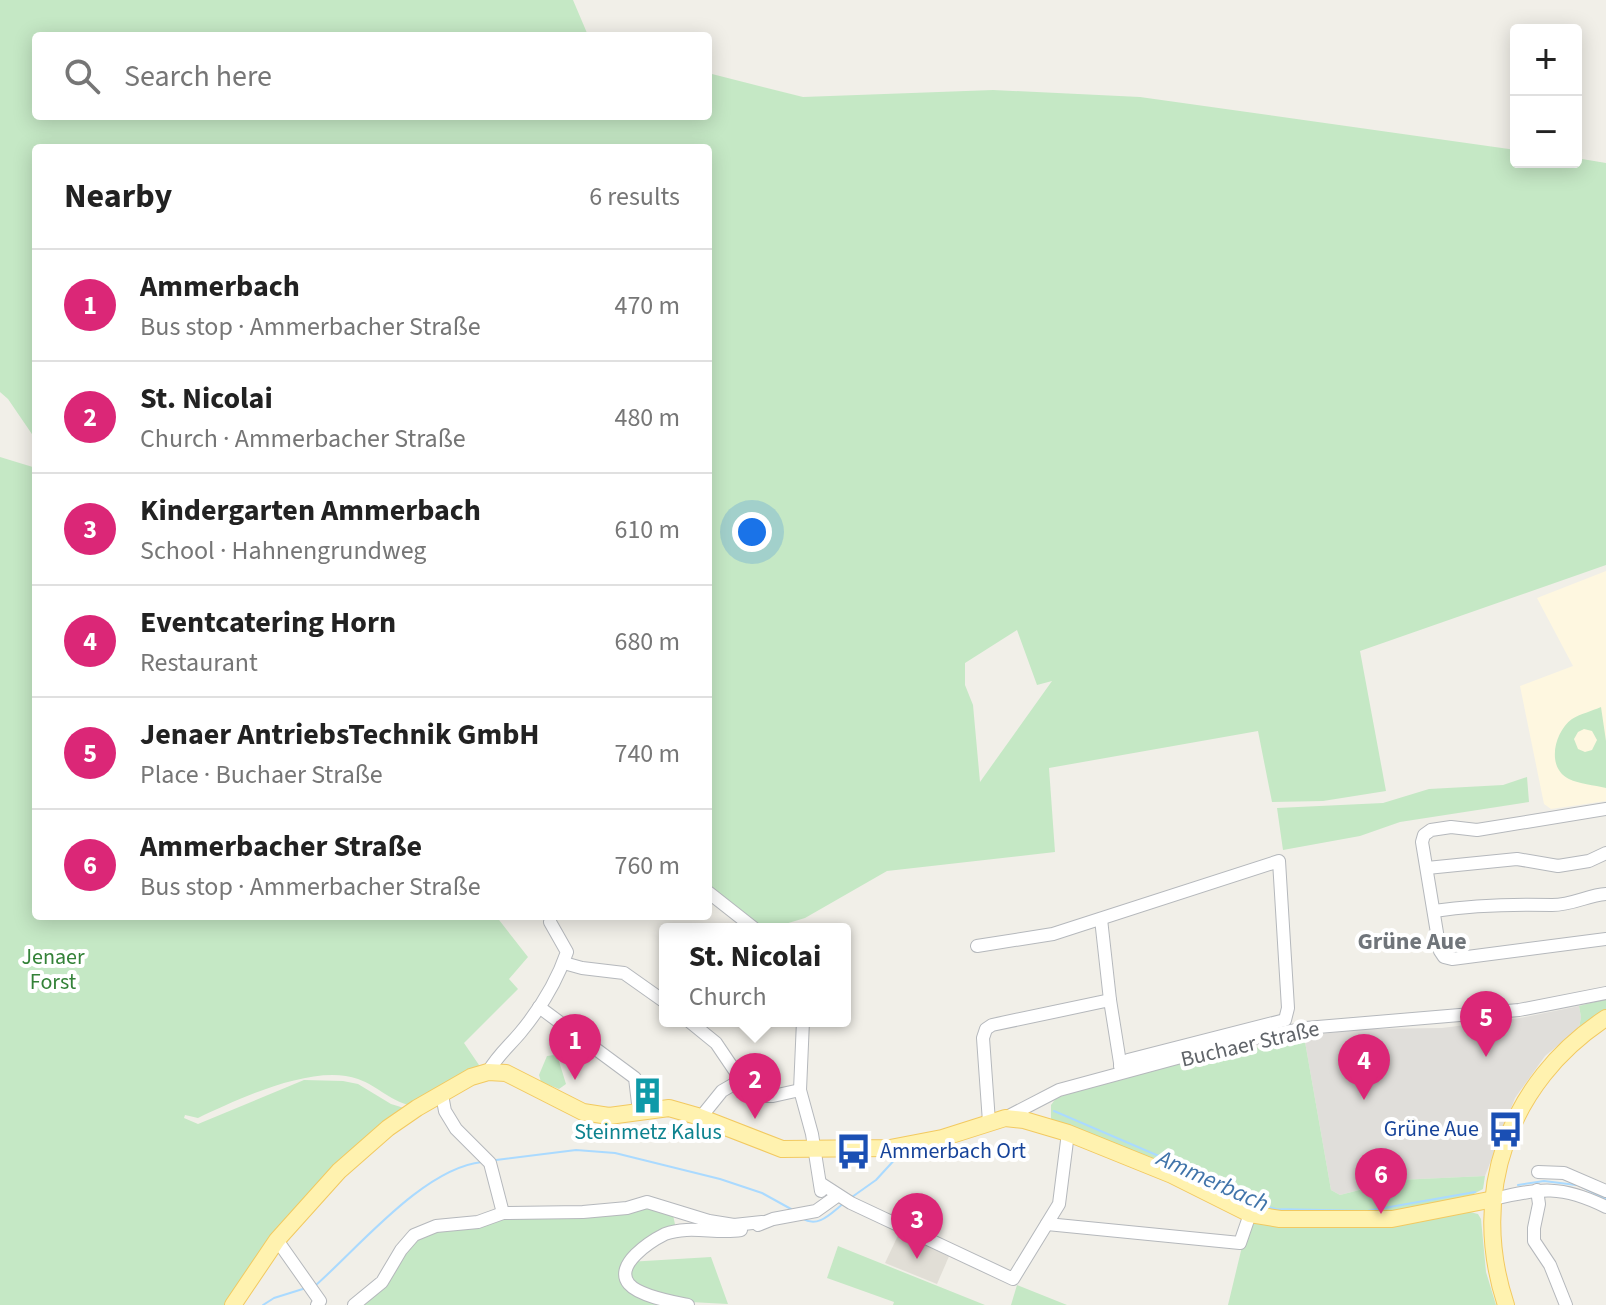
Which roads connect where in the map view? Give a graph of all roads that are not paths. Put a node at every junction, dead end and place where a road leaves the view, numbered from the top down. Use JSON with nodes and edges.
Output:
{"nodes":[{"id":1,"x":1606,"y":809,"type":"edge"},
{"id":2,"x":1606,"y":853,"type":"edge"},
{"id":3,"x":1427,"y":868,"type":"junction"},
{"id":4,"x":1606,"y":894,"type":"edge"},
{"id":5,"x":712,"y":895,"type":"edge"},
{"id":6,"x":1434,"y":911,"type":"junction"},
{"id":7,"x":1101,"y":919,"type":"junction"},
{"id":8,"x":550,"y":922,"type":"dead end"},
{"id":9,"x":747,"y":923,"type":"edge"},
{"id":10,"x":1606,"y":939,"type":"edge"},
{"id":11,"x":977,"y":946,"type":"dead end"},
{"id":12,"x":564,"y":963,"type":"junction"},
{"id":13,"x":1606,"y":993,"type":"edge"},
{"id":14,"x":659,"y":998,"type":"edge"},
{"id":15,"x":1110,"y":1000,"type":"junction"},
{"id":16,"x":539,"y":1007,"type":"junction"},
{"id":17,"x":1606,"y":1018,"type":"edge"},
{"id":18,"x":696,"y":1027,"type":"edge"},
{"id":19,"x":803,"y":1027,"type":"edge"},
{"id":20,"x":1121,"y":1070,"type":"junction"},
{"id":21,"x":488,"y":1072,"type":"junction"},
{"id":22,"x":741,"y":1080,"type":"junction"},
{"id":23,"x":800,"y":1090,"type":"junction"},
{"id":24,"x":442,"y":1095,"type":"junction"},
{"id":25,"x":1041,"y":1098,"type":"junction"},
{"id":26,"x":639,"y":1112,"type":"junction"},
{"id":27,"x":701,"y":1117,"type":"junction"},
{"id":28,"x":997,"y":1120,"type":"junction"},
{"id":29,"x":1041,"y":1124,"type":"junction"},
{"id":30,"x":1068,"y":1133,"type":"junction"},
{"id":31,"x":812,"y":1148,"type":"junction"},
{"id":32,"x":1538,"y":1172,"type":"dead end"},
{"id":33,"x":820,"y":1183,"type":"junction"},
{"id":34,"x":1537,"y":1190,"type":"junction"},
{"id":35,"x":1606,"y":1191,"type":"edge"},
{"id":36,"x":843,"y":1199,"type":"junction"},
{"id":37,"x":1494,"y":1199,"type":"junction"},
{"id":38,"x":822,"y":1207,"type":"junction"},
{"id":39,"x":1606,"y":1207,"type":"edge"},
{"id":40,"x":503,"y":1213,"type":"junction"},
{"id":41,"x":1250,"y":1214,"type":"junction"},
{"id":42,"x":762,"y":1222,"type":"junction"},
{"id":43,"x":1047,"y":1224,"type":"junction"},
{"id":44,"x":277,"y":1240,"type":"junction"},
{"id":45,"x":233,"y":1305,"type":"edge"},
{"id":46,"x":317,"y":1305,"type":"edge"},
{"id":47,"x":354,"y":1305,"type":"edge"},
{"id":48,"x":688,"y":1305,"type":"edge"},
{"id":49,"x":1506,"y":1305,"type":"edge"},
{"id":50,"x":1566,"y":1305,"type":"edge"}],
"edges":[{"from":1,"to":3,"type":"street"},
{"from":2,"to":3,"type":"street"},
{"from":3,"to":6,"type":"street"},
{"from":4,"to":6,"type":"street"},
{"from":5,"to":9,"type":"street"},
{"from":6,"to":10,"type":"street"},
{"from":7,"to":11,"type":"street"},
{"from":7,"to":15,"type":"street"},
{"from":7,"to":20,"type":"street","name":"Buchaer Straße"},
{"from":8,"to":12,"type":"street"},
{"from":12,"to":14,"type":"street"},
{"from":12,"to":16,"type":"street"},
{"from":13,"to":20,"type":"street","name":"Buchaer Straße"},
{"from":15,"to":20,"type":"street"},
{"from":15,"to":28,"type":"street"},
{"from":16,"to":21,"type":"street"},
{"from":16,"to":26,"type":"street"},
{"from":17,"to":37,"type":"main road"},
{"from":18,"to":22,"type":"street"},
{"from":19,"to":23,"type":"street"},
{"from":20,"to":25,"type":"street","name":"Buchaer Straße"},
{"from":21,"to":24,"type":"main road"},
{"from":21,"to":26,"type":"main road"},
{"from":22,"to":23,"type":"street"},
{"from":22,"to":27,"type":"street"},
{"from":23,"to":31,"type":"street"},
{"from":24,"to":40,"type":"street"},
{"from":24,"to":44,"type":"main road"},
{"from":25,"to":28,"type":"street","name":"Buchaer Straße"},
{"from":25,"to":29,"type":"street"},
{"from":26,"to":27,"type":"main road"},
{"from":27,"to":31,"type":"main road"},
{"from":28,"to":29,"type":"main road"},
{"from":28,"to":31,"type":"main road"},
{"from":29,"to":30,"type":"main road"},
{"from":30,"to":41,"type":"main road"},
{"from":30,"to":43,"type":"street"},
{"from":31,"to":33,"type":"street"},
{"from":32,"to":35,"type":"street"},
{"from":33,"to":36,"type":"street"},
{"from":33,"to":38,"type":"street"},
{"from":34,"to":37,"type":"street"},
{"from":34,"to":39,"type":"street"},
{"from":34,"to":50,"type":"street"},
{"from":36,"to":38,"type":"street"},
{"from":36,"to":43,"type":"street"},
{"from":37,"to":41,"type":"main road"},
{"from":37,"to":49,"type":"main road"},
{"from":38,"to":42,"type":"street"},
{"from":40,"to":42,"type":"street"},
{"from":40,"to":47,"type":"street"},
{"from":41,"to":43,"type":"street"},
{"from":42,"to":48,"type":"street"},
{"from":44,"to":45,"type":"main road"},
{"from":44,"to":46,"type":"street"}]}
